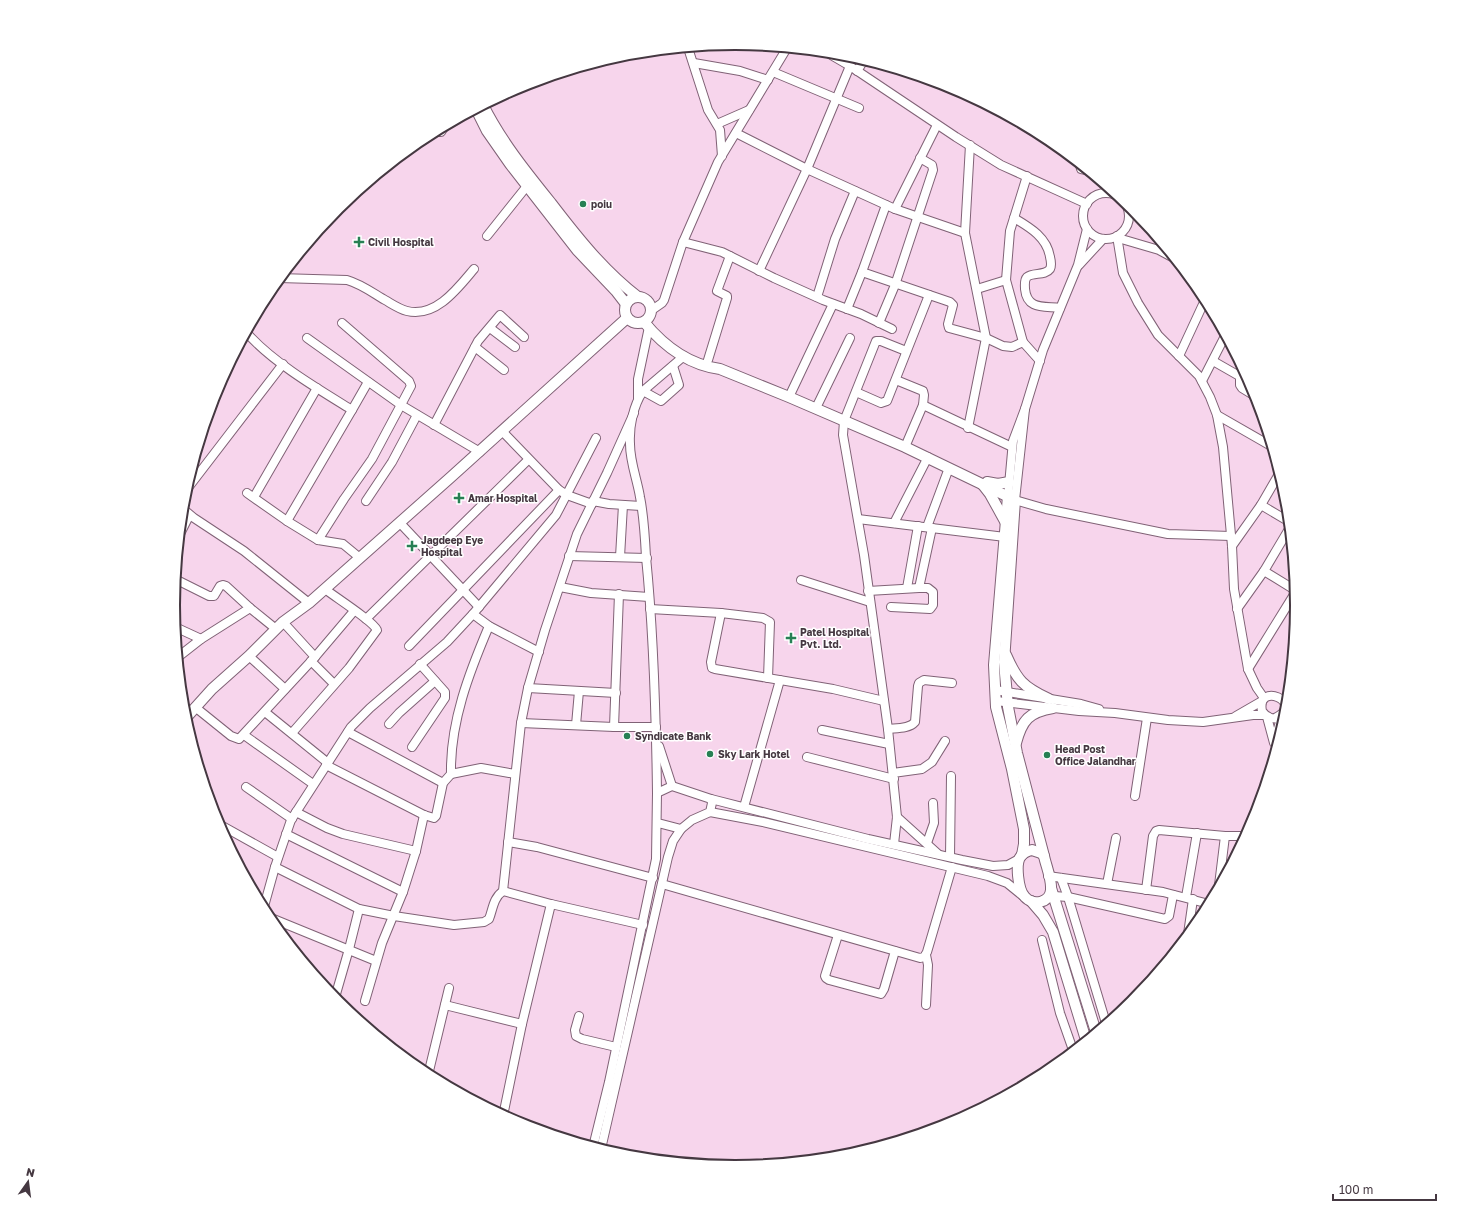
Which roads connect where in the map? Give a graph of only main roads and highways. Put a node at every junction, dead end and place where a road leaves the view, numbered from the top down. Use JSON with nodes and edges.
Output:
{"nodes":[{"id":1,"x":485,"y":109,"type":"edge"},
{"id":2,"x":478,"y":113,"type":"edge"},
{"id":3,"x":511,"y":159,"type":"junction"},
{"id":4,"x":557,"y":218,"type":"junction"},
{"id":5,"x":638,"y":297,"type":"junction"},
{"id":6,"x":626,"y":304,"type":"junction"},
{"id":7,"x":627,"y":318,"type":"junction"},
{"id":8,"x":648,"y":319,"type":"junction"},
{"id":9,"x":720,"y":369,"type":"junction"},
{"id":10,"x":971,"y":478,"type":"junction"},
{"id":11,"x":1009,"y":482,"type":"road end"},
{"id":12,"x":982,"y":484,"type":"junction"},
{"id":13,"x":1012,"y":498,"type":"junction"},
{"id":14,"x":1006,"y":523,"type":"junction"},
{"id":15,"x":1004,"y":651,"type":"junction"},
{"id":16,"x":190,"y":713,"type":"edge"},
{"id":17,"x":1016,"y":744,"type":"junction"},
{"id":18,"x":1044,"y":856,"type":"junction"},
{"id":19,"x":1020,"y":857,"type":"junction"},
{"id":20,"x":1053,"y":892,"type":"junction"},
{"id":21,"x":1027,"y":899,"type":"junction"},
{"id":22,"x":1094,"y":1027,"type":"edge"},
{"id":23,"x":1084,"y":1035,"type":"edge"}],
"edges":[{"from":1,"to":3,"type":"main road"},
{"from":2,"to":3,"type":"main road"},
{"from":3,"to":4,"type":"main road"},
{"from":4,"to":5,"type":"main road"},
{"from":4,"to":6,"type":"main road"},
{"from":5,"to":6,"type":"main road"},
{"from":5,"to":8,"type":"main road"},
{"from":6,"to":7,"type":"main road"},
{"from":7,"to":8,"type":"main road"},
{"from":7,"to":16,"type":"main road"},
{"from":8,"to":9,"type":"main road"},
{"from":8,"to":9,"type":"main road"},
{"from":9,"to":10,"type":"main road"},
{"from":10,"to":11,"type":"main road"},
{"from":10,"to":12,"type":"main road"},
{"from":12,"to":13,"type":"main road"},
{"from":12,"to":14,"type":"main road"},
{"from":13,"to":14,"type":"main road"},
{"from":13,"to":15,"type":"main road"},
{"from":14,"to":19,"type":"main road"},
{"from":15,"to":17,"type":"main road"},
{"from":15,"to":17,"type":"main road"},
{"from":17,"to":18,"type":"main road"},
{"from":18,"to":19,"type":"main road"},
{"from":18,"to":20,"type":"main road"},
{"from":19,"to":21,"type":"main road"},
{"from":20,"to":21,"type":"main road"},
{"from":20,"to":22,"type":"main road"},
{"from":21,"to":23,"type":"main road"}]}
